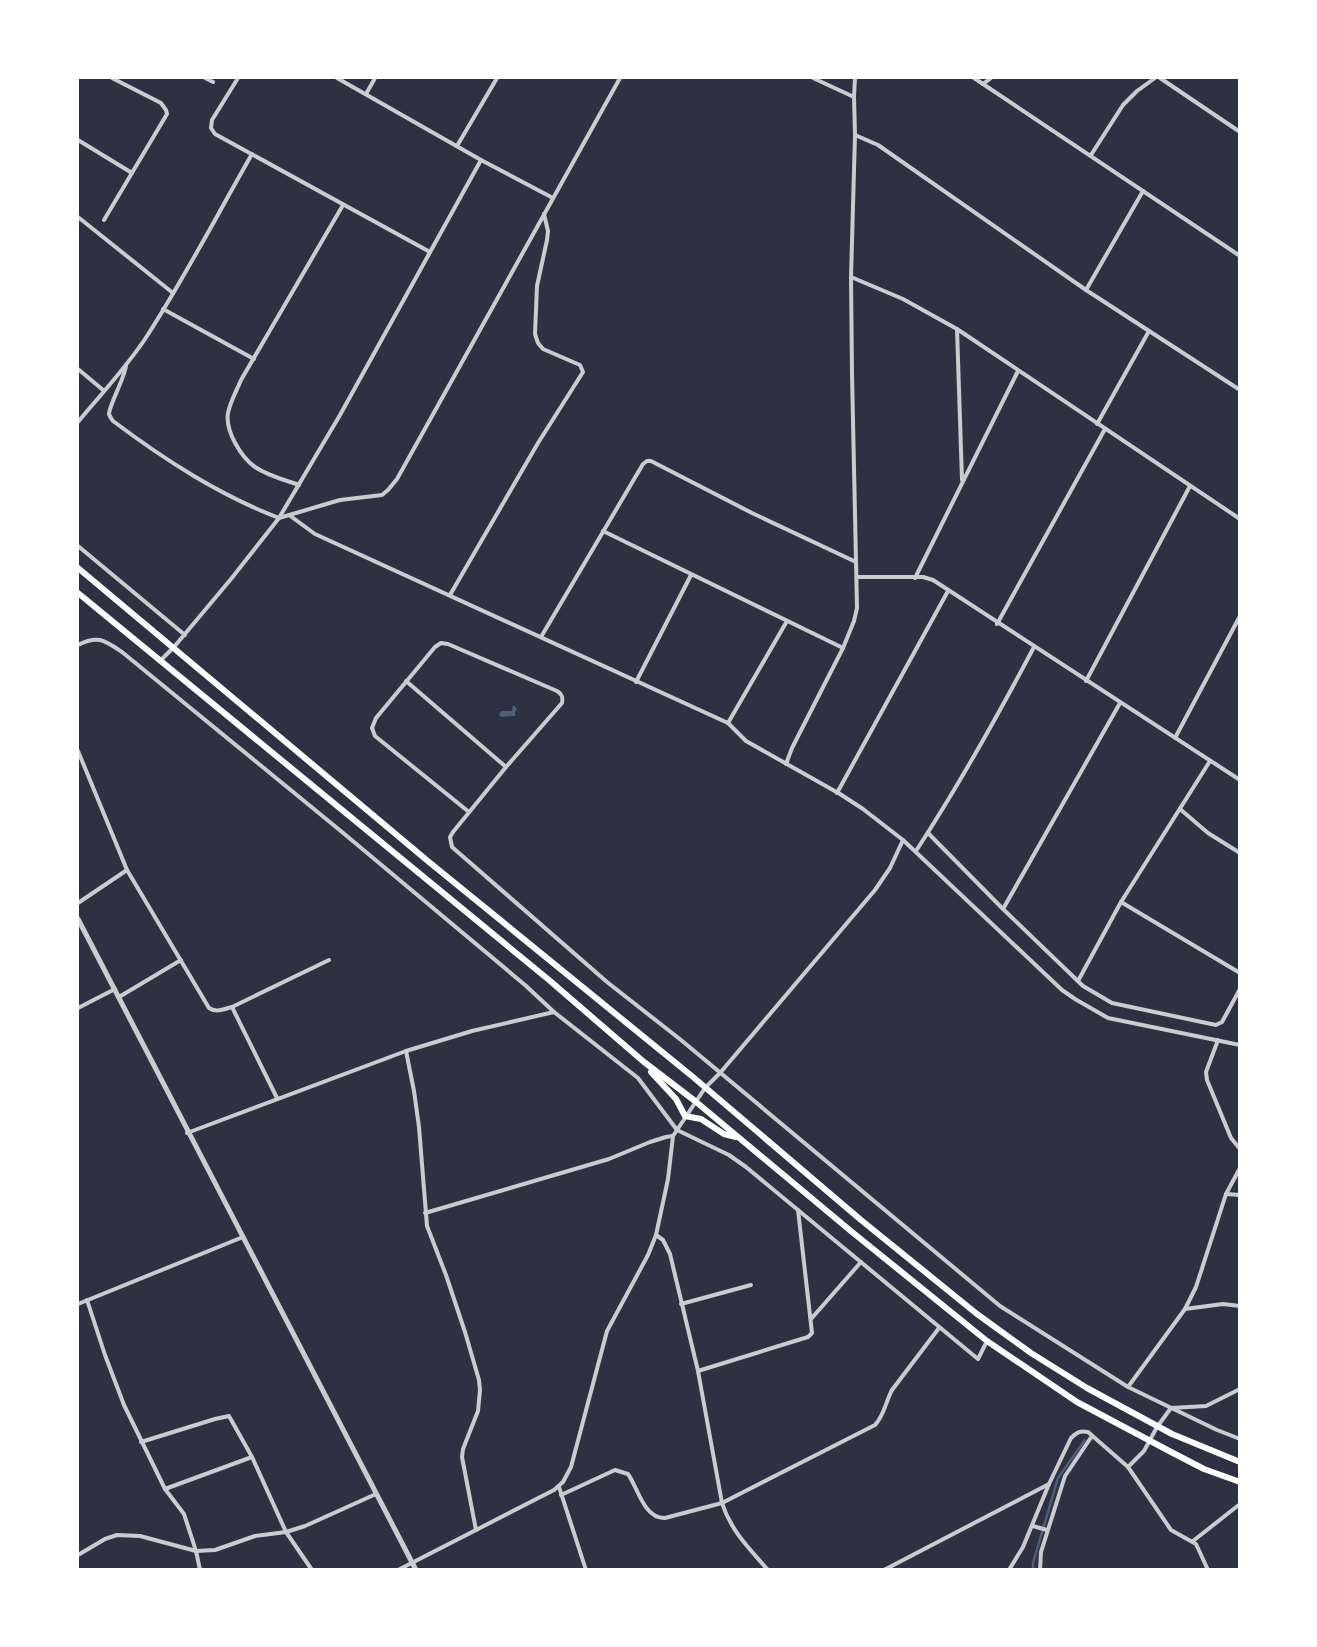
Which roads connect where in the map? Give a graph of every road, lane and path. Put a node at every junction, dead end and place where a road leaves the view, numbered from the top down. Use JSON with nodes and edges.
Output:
{"nodes":[{"id":1,"x":112,"y":78,"type":"edge"},
{"id":2,"x":204,"y":78,"type":"edge"},
{"id":3,"x":238,"y":78,"type":"edge"},
{"id":4,"x":337,"y":78,"type":"edge"},
{"id":5,"x":375,"y":78,"type":"edge"},
{"id":6,"x":497,"y":78,"type":"edge"},
{"id":7,"x":620,"y":78,"type":"edge"},
{"id":8,"x":813,"y":78,"type":"edge"},
{"id":9,"x":855,"y":78,"type":"edge"},
{"id":10,"x":974,"y":78,"type":"edge"},
{"id":11,"x":991,"y":78,"type":"edge"},
{"id":12,"x":1155,"y":78,"type":"edge"},
{"id":13,"x":1160,"y":78,"type":"edge"},
{"id":14,"x":213,"y":82,"type":"dead end"},
{"id":15,"x":983,"y":84,"type":"junction"},
{"id":16,"x":366,"y":94,"type":"junction"},
{"id":17,"x":854,"y":97,"type":"junction"},
{"id":18,"x":1240,"y":132,"type":"edge"},
{"id":19,"x":856,"y":135,"type":"junction"},
{"id":20,"x":78,"y":140,"type":"edge"},
{"id":21,"x":457,"y":146,"type":"junction"},
{"id":22,"x":252,"y":154,"type":"junction"},
{"id":23,"x":1090,"y":155,"type":"junction"},
{"id":24,"x":481,"y":160,"type":"junction"},
{"id":25,"x":132,"y":173,"type":"junction"},
{"id":26,"x":1143,"y":191,"type":"junction"},
{"id":27,"x":553,"y":198,"type":"junction"},
{"id":28,"x":343,"y":205,"type":"junction"},
{"id":29,"x":544,"y":214,"type":"junction"},
{"id":30,"x":78,"y":217,"type":"edge"},
{"id":31,"x":104,"y":220,"type":"dead end"},
{"id":32,"x":430,"y":252,"type":"junction"},
{"id":33,"x":1240,"y":256,"type":"edge"},
{"id":34,"x":851,"y":277,"type":"junction"},
{"id":35,"x":1086,"y":290,"type":"junction"},
{"id":36,"x":173,"y":293,"type":"junction"},
{"id":37,"x":163,"y":309,"type":"junction"},
{"id":38,"x":957,"y":330,"type":"junction"},
{"id":39,"x":1149,"y":331,"type":"junction"},
{"id":40,"x":254,"y":359,"type":"junction"},
{"id":41,"x":126,"y":366,"type":"junction"},
{"id":42,"x":78,"y":369,"type":"edge"},
{"id":43,"x":1018,"y":370,"type":"junction"},
{"id":44,"x":103,"y":390,"type":"junction"},
{"id":45,"x":1240,"y":390,"type":"edge"},
{"id":46,"x":78,"y":422,"type":"edge"},
{"id":47,"x":1097,"y":424,"type":"junction"},
{"id":48,"x":1105,"y":429,"type":"junction"},
{"id":49,"x":962,"y":481,"type":"junction"},
{"id":50,"x":299,"y":484,"type":"junction"},
{"id":51,"x":1190,"y":486,"type":"junction"},
{"id":52,"x":289,"y":515,"type":"junction"},
{"id":53,"x":279,"y":518,"type":"junction"},
{"id":54,"x":1240,"y":519,"type":"edge"},
{"id":55,"x":603,"y":531,"type":"junction"},
{"id":56,"x":78,"y":546,"type":"edge"},
{"id":57,"x":856,"y":562,"type":"junction"},
{"id":58,"x":78,"y":568,"type":"edge"},
{"id":59,"x":691,"y":575,"type":"junction"},
{"id":60,"x":857,"y":577,"type":"junction"},
{"id":61,"x":915,"y":578,"type":"junction"},
{"id":62,"x":948,"y":591,"type":"junction"},
{"id":63,"x":78,"y":593,"type":"edge"},
{"id":64,"x":450,"y":595,"type":"junction"},
{"id":65,"x":1240,"y":616,"type":"edge"},
{"id":66,"x":787,"y":621,"type":"junction"},
{"id":67,"x":998,"y":624,"type":"junction"},
{"id":68,"x":185,"y":634,"type":"junction"},
{"id":69,"x":541,"y":637,"type":"junction"},
{"id":70,"x":78,"y":644,"type":"edge"},
{"id":71,"x":174,"y":647,"type":"junction"},
{"id":72,"x":1034,"y":647,"type":"junction"},
{"id":73,"x":843,"y":648,"type":"junction"},
{"id":74,"x":160,"y":661,"type":"junction"},
{"id":75,"x":1086,"y":681,"type":"junction"},
{"id":76,"x":406,"y":682,"type":"junction"},
{"id":77,"x":636,"y":682,"type":"junction"},
{"id":78,"x":1120,"y":703,"type":"junction"},
{"id":79,"x":728,"y":723,"type":"junction"},
{"id":80,"x":1175,"y":738,"type":"junction"},
{"id":81,"x":78,"y":751,"type":"edge"},
{"id":82,"x":1210,"y":761,"type":"junction"},
{"id":83,"x":786,"y":764,"type":"junction"},
{"id":84,"x":506,"y":767,"type":"junction"},
{"id":85,"x":1240,"y":780,"type":"edge"},
{"id":86,"x":837,"y":793,"type":"junction"},
{"id":87,"x":1180,"y":809,"type":"junction"},
{"id":88,"x":470,"y":812,"type":"junction"},
{"id":89,"x":928,"y":833,"type":"junction"},
{"id":90,"x":903,"y":840,"type":"junction"},
{"id":91,"x":916,"y":851,"type":"junction"},
{"id":92,"x":1240,"y":853,"type":"edge"},
{"id":93,"x":126,"y":870,"type":"junction"},
{"id":94,"x":1121,"y":902,"type":"junction"},
{"id":95,"x":78,"y":903,"type":"edge"},
{"id":96,"x":1003,"y":909,"type":"junction"},
{"id":97,"x":78,"y":919,"type":"edge"},
{"id":98,"x":181,"y":960,"type":"junction"},
{"id":99,"x":329,"y":960,"type":"dead end"},
{"id":100,"x":1240,"y":973,"type":"edge"},
{"id":101,"x":1078,"y":981,"type":"junction"},
{"id":102,"x":115,"y":989,"type":"junction"},
{"id":103,"x":1240,"y":989,"type":"edge"},
{"id":104,"x":119,"y":997,"type":"junction"},
{"id":105,"x":232,"y":1007,"type":"junction"},
{"id":106,"x":78,"y":1008,"type":"edge"},
{"id":107,"x":554,"y":1012,"type":"junction"},
{"id":108,"x":1218,"y":1040,"type":"junction"},
{"id":109,"x":1240,"y":1045,"type":"edge"},
{"id":110,"x":406,"y":1051,"type":"junction"},
{"id":111,"x":644,"y":1062,"type":"junction"},
{"id":112,"x":720,"y":1073,"type":"junction"},
{"id":113,"x":705,"y":1088,"type":"junction"},
{"id":114,"x":277,"y":1098,"type":"junction"},
{"id":115,"x":695,"y":1101,"type":"junction"},
{"id":116,"x":685,"y":1116,"type":"junction"},
{"id":117,"x":677,"y":1130,"type":"junction"},
{"id":118,"x":187,"y":1133,"type":"junction"},
{"id":119,"x":673,"y":1136,"type":"junction"},
{"id":120,"x":740,"y":1139,"type":"junction"},
{"id":121,"x":1240,"y":1149,"type":"edge"},
{"id":122,"x":1240,"y":1168,"type":"edge"},
{"id":123,"x":1226,"y":1194,"type":"junction"},
{"id":124,"x":1240,"y":1195,"type":"edge"},
{"id":125,"x":798,"y":1210,"type":"junction"},
{"id":126,"x":425,"y":1213,"type":"junction"},
{"id":127,"x":656,"y":1234,"type":"junction"},
{"id":128,"x":243,"y":1238,"type":"junction"},
{"id":129,"x":861,"y":1262,"type":"junction"},
{"id":130,"x":751,"y":1285,"type":"dead end"},
{"id":131,"x":87,"y":1300,"type":"junction"},
{"id":132,"x":78,"y":1304,"type":"edge"},
{"id":133,"x":681,"y":1304,"type":"junction"},
{"id":134,"x":1240,"y":1306,"type":"edge"},
{"id":135,"x":1184,"y":1309,"type":"junction"},
{"id":136,"x":811,"y":1319,"type":"junction"},
{"id":137,"x":939,"y":1328,"type":"junction"},
{"id":138,"x":987,"y":1341,"type":"junction"},
{"id":139,"x":698,"y":1371,"type":"junction"},
{"id":140,"x":1128,"y":1388,"type":"junction"},
{"id":141,"x":1240,"y":1388,"type":"edge"},
{"id":142,"x":1171,"y":1408,"type":"junction"},
{"id":143,"x":1157,"y":1427,"type":"junction"},
{"id":144,"x":1092,"y":1436,"type":"junction"},
{"id":145,"x":1240,"y":1439,"type":"edge"},
{"id":146,"x":1149,"y":1441,"type":"junction"},
{"id":147,"x":141,"y":1442,"type":"junction"},
{"id":148,"x":252,"y":1457,"type":"junction"},
{"id":149,"x":1240,"y":1462,"type":"edge"},
{"id":150,"x":1128,"y":1467,"type":"junction"},
{"id":151,"x":1240,"y":1482,"type":"edge"},
{"id":152,"x":1049,"y":1484,"type":"junction"},
{"id":153,"x":559,"y":1487,"type":"junction"},
{"id":154,"x":165,"y":1489,"type":"junction"},
{"id":155,"x":376,"y":1494,"type":"junction"},
{"id":156,"x":561,"y":1495,"type":"junction"},
{"id":157,"x":722,"y":1503,"type":"junction"},
{"id":158,"x":1240,"y":1504,"type":"edge"},
{"id":159,"x":1032,"y":1526,"type":"junction"},
{"id":160,"x":476,"y":1530,"type":"junction"},
{"id":161,"x":1047,"y":1530,"type":"junction"},
{"id":162,"x":286,"y":1532,"type":"junction"},
{"id":163,"x":1193,"y":1541,"type":"junction"},
{"id":164,"x":196,"y":1550,"type":"junction"},
{"id":165,"x":78,"y":1555,"type":"edge"},
{"id":166,"x":412,"y":1562,"type":"junction"},
{"id":167,"x":200,"y":1570,"type":"edge"},
{"id":168,"x":312,"y":1570,"type":"edge"},
{"id":169,"x":398,"y":1570,"type":"edge"},
{"id":170,"x":416,"y":1570,"type":"edge"},
{"id":171,"x":586,"y":1570,"type":"edge"},
{"id":172,"x":768,"y":1570,"type":"edge"},
{"id":173,"x":884,"y":1570,"type":"edge"},
{"id":174,"x":1009,"y":1570,"type":"edge"},
{"id":175,"x":1040,"y":1570,"type":"edge"},
{"id":176,"x":1208,"y":1570,"type":"edge"}],
"edges":[{"from":1,"to":25,"type":"street"},
{"from":2,"to":14,"type":"street"},
{"from":3,"to":22,"type":"street"},
{"from":4,"to":16,"type":"street"},
{"from":5,"to":16,"type":"street"},
{"from":6,"to":21,"type":"street"},
{"from":7,"to":27,"type":"street"},
{"from":8,"to":17,"type":"street"},
{"from":9,"to":17,"type":"street"},
{"from":10,"to":15,"type":"street"},
{"from":11,"to":15,"type":"street"},
{"from":12,"to":23,"type":"street"},
{"from":13,"to":18,"type":"street"},
{"from":15,"to":23,"type":"street"},
{"from":16,"to":21,"type":"street"},
{"from":17,"to":19,"type":"street"},
{"from":19,"to":34,"type":"street"},
{"from":19,"to":35,"type":"street"},
{"from":20,"to":25,"type":"street"},
{"from":21,"to":24,"type":"street"},
{"from":22,"to":28,"type":"street"},
{"from":22,"to":36,"type":"street"},
{"from":23,"to":26,"type":"street"},
{"from":24,"to":27,"type":"street"},
{"from":24,"to":32,"type":"street"},
{"from":25,"to":31,"type":"street"},
{"from":26,"to":33,"type":"street"},
{"from":26,"to":35,"type":"street"},
{"from":27,"to":29,"type":"street"},
{"from":28,"to":32,"type":"street"},
{"from":28,"to":40,"type":"street"},
{"from":29,"to":52,"type":"street"},
{"from":29,"to":64,"type":"street"},
{"from":30,"to":36,"type":"street"},
{"from":32,"to":50,"type":"street"},
{"from":34,"to":38,"type":"street"},
{"from":34,"to":57,"type":"street"},
{"from":35,"to":39,"type":"street"},
{"from":36,"to":37,"type":"street"},
{"from":37,"to":40,"type":"street"},
{"from":37,"to":41,"type":"street"},
{"from":38,"to":43,"type":"street"},
{"from":38,"to":49,"type":"street"},
{"from":39,"to":45,"type":"street"},
{"from":39,"to":47,"type":"street"},
{"from":40,"to":50,"type":"street"},
{"from":41,"to":44,"type":"street"},
{"from":41,"to":53,"type":"street"},
{"from":42,"to":44,"type":"street"},
{"from":43,"to":47,"type":"street"},
{"from":43,"to":49,"type":"street"},
{"from":44,"to":46,"type":"street"},
{"from":47,"to":48,"type":"street"},
{"from":48,"to":51,"type":"street"},
{"from":48,"to":67,"type":"street"},
{"from":49,"to":61,"type":"street"},
{"from":50,"to":53,"type":"street"},
{"from":51,"to":54,"type":"street"},
{"from":51,"to":75,"type":"street"},
{"from":52,"to":53,"type":"street"},
{"from":52,"to":64,"type":"street"},
{"from":53,"to":68,"type":"street"},
{"from":55,"to":57,"type":"street"},
{"from":55,"to":59,"type":"street"},
{"from":55,"to":69,"type":"street"},
{"from":56,"to":68,"type":"street"},
{"from":57,"to":60,"type":"street"},
{"from":58,"to":71,"type":"main road"},
{"from":59,"to":66,"type":"street"},
{"from":59,"to":77,"type":"street"},
{"from":60,"to":61,"type":"street"},
{"from":60,"to":73,"type":"street"},
{"from":61,"to":62,"type":"street"},
{"from":62,"to":67,"type":"street"},
{"from":62,"to":86,"type":"street"},
{"from":63,"to":74,"type":"main road"},
{"from":64,"to":69,"type":"street"},
{"from":65,"to":80,"type":"street"},
{"from":66,"to":73,"type":"street"},
{"from":66,"to":79,"type":"street"},
{"from":67,"to":72,"type":"street"},
{"from":68,"to":71,"type":"street"},
{"from":69,"to":77,"type":"street"},
{"from":70,"to":107,"type":"street"},
{"from":71,"to":74,"type":"street"},
{"from":71,"to":113,"type":"main road"},
{"from":72,"to":75,"type":"street"},
{"from":72,"to":89,"type":"street"},
{"from":73,"to":83,"type":"street"},
{"from":74,"to":111,"type":"main road"},
{"from":75,"to":78,"type":"street"},
{"from":76,"to":84,"type":"street"},
{"from":76,"to":84,"type":"street"},
{"from":76,"to":88,"type":"street"},
{"from":77,"to":79,"type":"street"},
{"from":78,"to":80,"type":"street"},
{"from":78,"to":96,"type":"street"},
{"from":79,"to":83,"type":"street"},
{"from":80,"to":82,"type":"street"},
{"from":81,"to":93,"type":"street"},
{"from":82,"to":85,"type":"street"},
{"from":82,"to":87,"type":"street"},
{"from":83,"to":86,"type":"street"},
{"from":84,"to":88,"type":"street"},
{"from":86,"to":90,"type":"street"},
{"from":87,"to":92,"type":"street"},
{"from":87,"to":94,"type":"street"},
{"from":88,"to":112,"type":"street"},
{"from":89,"to":91,"type":"street"},
{"from":89,"to":96,"type":"street"},
{"from":90,"to":91,"type":"street"},
{"from":90,"to":112,"type":"street"},
{"from":91,"to":108,"type":"street"},
{"from":93,"to":95,"type":"street"},
{"from":93,"to":98,"type":"street"},
{"from":94,"to":100,"type":"street"},
{"from":94,"to":101,"type":"street"},
{"from":96,"to":101,"type":"street"},
{"from":97,"to":102,"type":"street"},
{"from":98,"to":104,"type":"street"},
{"from":98,"to":105,"type":"street"},
{"from":99,"to":105,"type":"street"},
{"from":101,"to":103,"type":"street"},
{"from":102,"to":104,"type":"street"},
{"from":102,"to":106,"type":"street"},
{"from":104,"to":118,"type":"street"},
{"from":105,"to":114,"type":"street"},
{"from":107,"to":110,"type":"street"},
{"from":107,"to":117,"type":"street"},
{"from":108,"to":109,"type":"street"},
{"from":108,"to":121,"type":"street"},
{"from":110,"to":114,"type":"street"},
{"from":110,"to":126,"type":"street"},
{"from":111,"to":115,"type":"main road"},
{"from":111,"to":116,"type":"main road"},
{"from":112,"to":113,"type":"street"},
{"from":112,"to":140,"type":"street"},
{"from":113,"to":115,"type":"street"},
{"from":113,"to":143,"type":"main road"},
{"from":114,"to":118,"type":"street"},
{"from":115,"to":116,"type":"street"},
{"from":115,"to":120,"type":"main road"},
{"from":116,"to":117,"type":"street"},
{"from":116,"to":120,"type":"main road"},
{"from":117,"to":119,"type":"street"},
{"from":117,"to":125,"type":"street"},
{"from":118,"to":128,"type":"street"},
{"from":119,"to":126,"type":"street"},
{"from":119,"to":127,"type":"street"},
{"from":120,"to":138,"type":"main road"},
{"from":122,"to":123,"type":"street"},
{"from":123,"to":124,"type":"street"},
{"from":123,"to":135,"type":"street"},
{"from":125,"to":129,"type":"street"},
{"from":125,"to":136,"type":"street"},
{"from":126,"to":160,"type":"street"},
{"from":127,"to":133,"type":"street"},
{"from":127,"to":153,"type":"street"},
{"from":128,"to":131,"type":"street"},
{"from":128,"to":155,"type":"street"},
{"from":129,"to":136,"type":"street"},
{"from":129,"to":137,"type":"street"},
{"from":130,"to":133,"type":"street"},
{"from":131,"to":132,"type":"street"},
{"from":131,"to":147,"type":"street"},
{"from":133,"to":139,"type":"street"},
{"from":134,"to":135,"type":"street"},
{"from":135,"to":140,"type":"street"},
{"from":136,"to":139,"type":"street"},
{"from":137,"to":138,"type":"street"},
{"from":137,"to":157,"type":"street"},
{"from":138,"to":146,"type":"main road"},
{"from":139,"to":157,"type":"street"},
{"from":140,"to":142,"type":"street"},
{"from":141,"to":142,"type":"street"},
{"from":142,"to":143,"type":"street"},
{"from":142,"to":145,"type":"street"},
{"from":143,"to":146,"type":"street"},
{"from":143,"to":149,"type":"main road"},
{"from":144,"to":150,"type":"street"},
{"from":144,"to":152,"type":"street"},
{"from":144,"to":161,"type":"street"},
{"from":146,"to":150,"type":"street"},
{"from":146,"to":151,"type":"main road"},
{"from":147,"to":148,"type":"street"},
{"from":147,"to":154,"type":"street"},
{"from":148,"to":154,"type":"street"},
{"from":148,"to":162,"type":"street"},
{"from":150,"to":163,"type":"street"},
{"from":152,"to":159,"type":"street"},
{"from":152,"to":173,"type":"street"},
{"from":153,"to":156,"type":"street"},
{"from":153,"to":160,"type":"street"},
{"from":154,"to":164,"type":"street"},
{"from":155,"to":162,"type":"street"},
{"from":155,"to":166,"type":"street"},
{"from":156,"to":157,"type":"street"},
{"from":156,"to":171,"type":"street"},
{"from":157,"to":172,"type":"street"},
{"from":158,"to":163,"type":"street"},
{"from":159,"to":161,"type":"street"},
{"from":159,"to":174,"type":"street"},
{"from":160,"to":166,"type":"street"},
{"from":161,"to":175,"type":"street"},
{"from":162,"to":164,"type":"street"},
{"from":162,"to":168,"type":"street"},
{"from":163,"to":176,"type":"street"},
{"from":164,"to":165,"type":"street"},
{"from":164,"to":167,"type":"street"},
{"from":166,"to":169,"type":"street"},
{"from":166,"to":170,"type":"street"}]}
